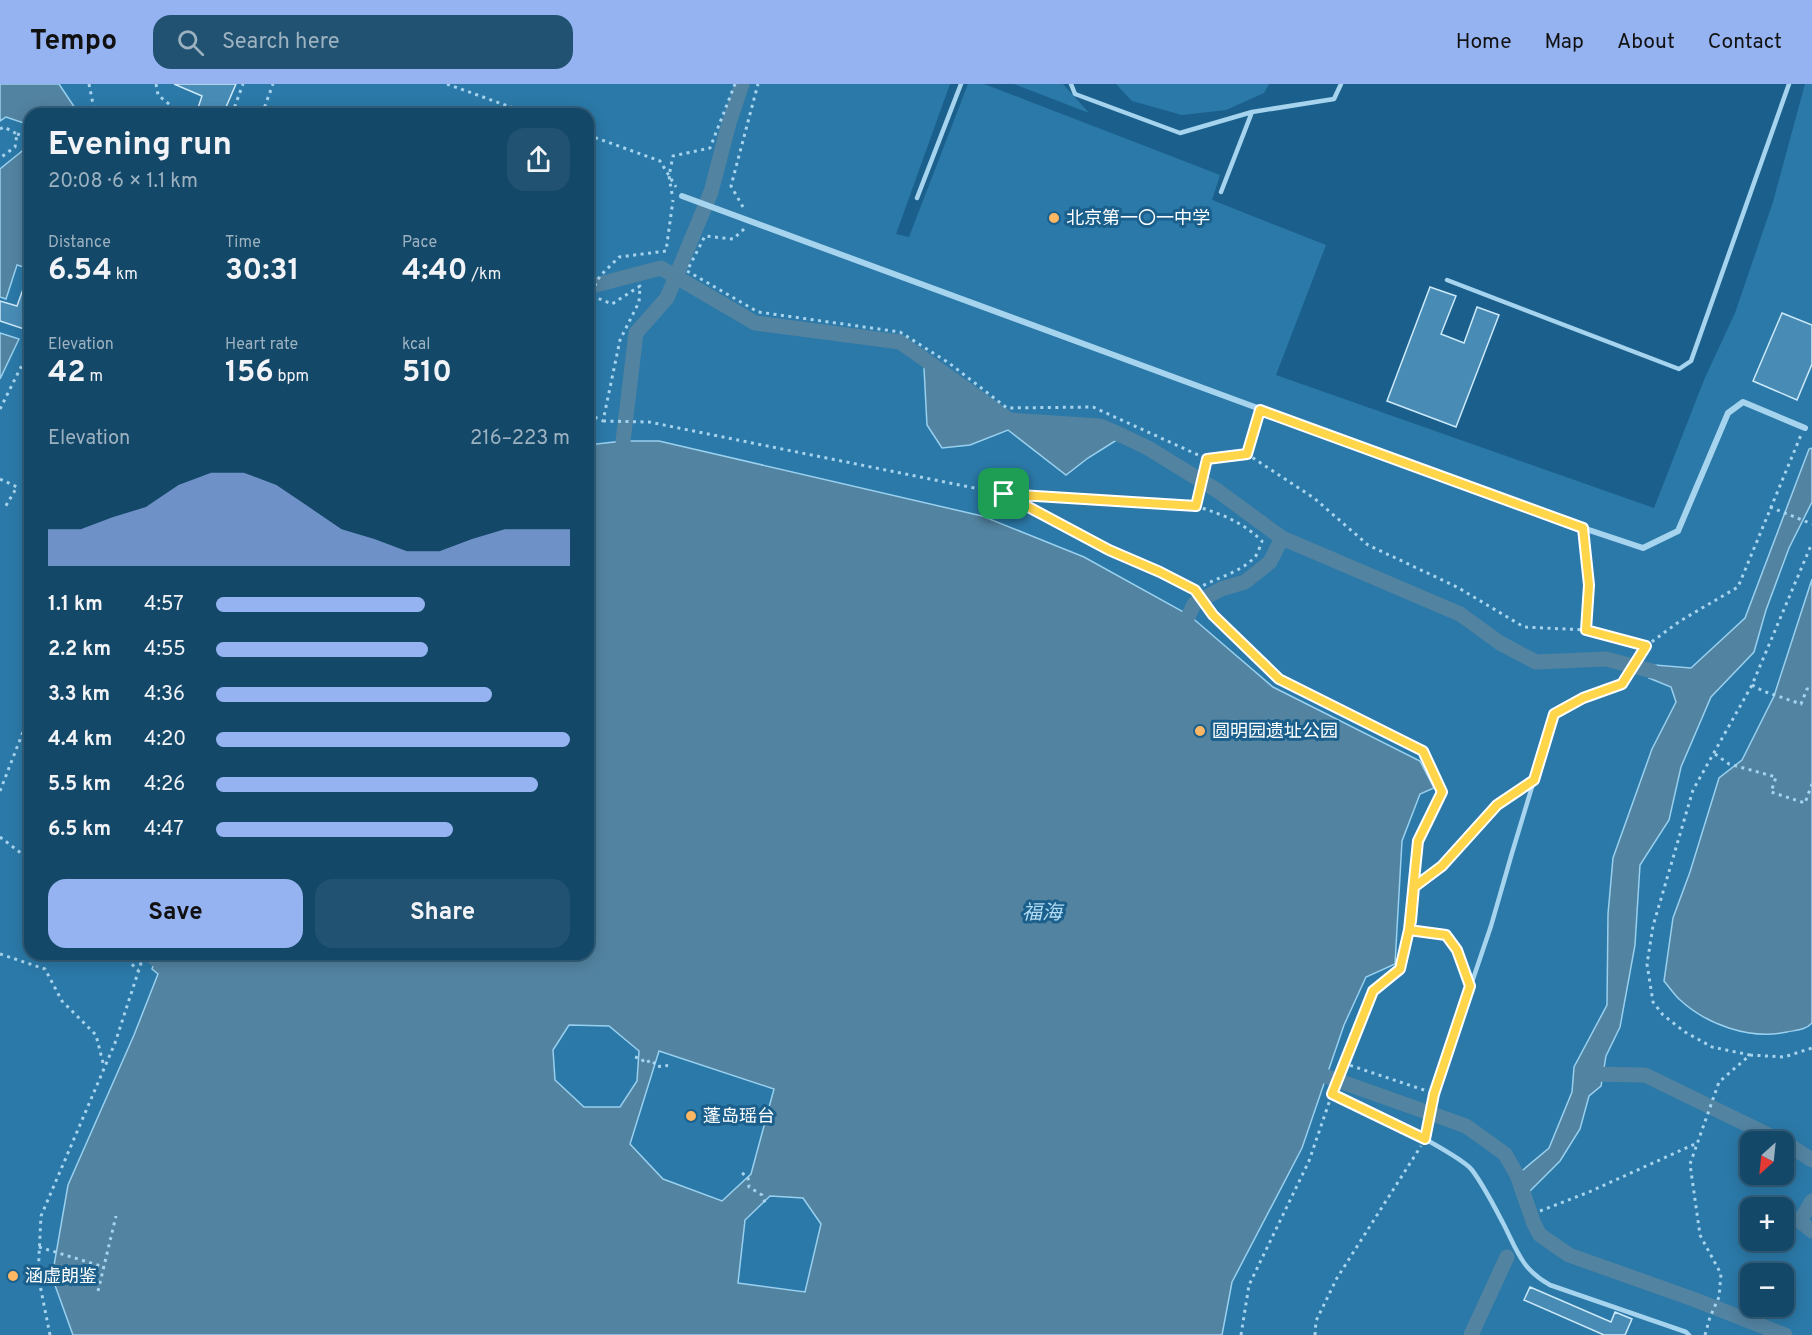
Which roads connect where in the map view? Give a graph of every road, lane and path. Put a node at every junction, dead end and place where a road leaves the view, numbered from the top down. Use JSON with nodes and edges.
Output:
{"nodes":[{"id":1,"x":89,"y":84,"type":"edge"},
{"id":2,"x":156,"y":84,"type":"edge"},
{"id":3,"x":243,"y":84,"type":"edge"},
{"id":4,"x":273,"y":84,"type":"edge"},
{"id":5,"x":447,"y":84,"type":"edge"},
{"id":6,"x":758,"y":84,"type":"edge"},
{"id":7,"x":961,"y":84,"type":"edge"},
{"id":8,"x":1071,"y":84,"type":"edge"},
{"id":9,"x":1341,"y":84,"type":"edge"},
{"id":10,"x":1789,"y":84,"type":"edge"},
{"id":11,"x":94,"y":108,"type":"edge"},
{"id":12,"x":174,"y":108,"type":"edge"},
{"id":13,"x":234,"y":108,"type":"edge"},
{"id":14,"x":264,"y":108,"type":"edge"},
{"id":15,"x":513,"y":108,"type":"edge"},
{"id":16,"x":1252,"y":112,"type":"junction"},
{"id":17,"x":0,"y":129,"type":"edge"},
{"id":18,"x":17,"y":134,"type":"junction"},
{"id":19,"x":24,"y":136,"type":"edge"},
{"id":20,"x":594,"y":137,"type":"edge"},
{"id":21,"x":0,"y":158,"type":"edge"},
{"id":22,"x":1221,"y":192,"type":"dead end"},
{"id":23,"x":682,"y":196,"type":"joint"},
{"id":24,"x":917,"y":198,"type":"dead end"},
{"id":25,"x":752,"y":221,"type":"junction"},
{"id":26,"x":600,"y":276,"type":"dead end"},
{"id":27,"x":1447,"y":279,"type":"dead end"},
{"id":28,"x":594,"y":288,"type":"edge"},
{"id":29,"x":594,"y":297,"type":"edge"},
{"id":30,"x":24,"y":361,"type":"edge"},
{"id":31,"x":0,"y":409,"type":"edge"},
{"id":32,"x":1260,"y":410,"type":"junction"},
{"id":33,"x":594,"y":417,"type":"edge"},
{"id":34,"x":603,"y":421,"type":"junction"},
{"id":35,"x":1805,"y":428,"type":"dead end"},
{"id":36,"x":1798,"y":442,"type":"dead end"},
{"id":37,"x":1247,"y":454,"type":"junction"},
{"id":38,"x":1207,"y":459,"type":"junction"},
{"id":39,"x":0,"y":479,"type":"edge"},
{"id":40,"x":1004,"y":494,"type":"junction"},
{"id":41,"x":1196,"y":506,"type":"junction"},
{"id":42,"x":1770,"y":507,"type":"junction"},
{"id":43,"x":4,"y":509,"type":"dead end"},
{"id":44,"x":1811,"y":523,"type":"edge"},
{"id":45,"x":1583,"y":528,"type":"junction"},
{"id":46,"x":1812,"y":543,"type":"edge"},
{"id":47,"x":1195,"y":590,"type":"junction"},
{"id":48,"x":1586,"y":630,"type":"junction"},
{"id":49,"x":1646,"y":646,"type":"junction"},
{"id":50,"x":1622,"y":684,"type":"joint"},
{"id":51,"x":1752,"y":685,"type":"junction"},
{"id":52,"x":1812,"y":690,"type":"edge"},
{"id":53,"x":24,"y":729,"type":"edge"},
{"id":54,"x":1714,"y":754,"type":"junction"},
{"id":55,"x":1534,"y":780,"type":"junction"},
{"id":56,"x":1812,"y":784,"type":"edge"},
{"id":57,"x":0,"y":791,"type":"edge"},
{"id":58,"x":0,"y":837,"type":"edge"},
{"id":59,"x":24,"y":855,"type":"edge"},
{"id":60,"x":1414,"y":887,"type":"junction"},
{"id":61,"x":1409,"y":930,"type":"junction"},
{"id":62,"x":0,"y":954,"type":"edge"},
{"id":63,"x":127,"y":960,"type":"edge"},
{"id":64,"x":142,"y":960,"type":"edge"},
{"id":65,"x":138,"y":970,"type":"junction"},
{"id":66,"x":1470,"y":986,"type":"junction"},
{"id":67,"x":1812,"y":1048,"type":"edge"},
{"id":68,"x":1749,"y":1055,"type":"junction"},
{"id":69,"x":635,"y":1057,"type":"dead end"},
{"id":70,"x":1343,"y":1063,"type":"junction"},
{"id":71,"x":668,"y":1066,"type":"dead end"},
{"id":72,"x":104,"y":1068,"type":"junction"},
{"id":73,"x":1332,"y":1094,"type":"junction"},
{"id":74,"x":1434,"y":1094,"type":"junction"},
{"id":75,"x":1425,"y":1139,"type":"junction"},
{"id":76,"x":1697,"y":1143,"type":"junction"},
{"id":77,"x":742,"y":1173,"type":"dead end"},
{"id":78,"x":766,"y":1205,"type":"dead end"},
{"id":79,"x":1540,"y":1211,"type":"dead end"},
{"id":80,"x":116,"y":1216,"type":"dead end"},
{"id":81,"x":39,"y":1247,"type":"junction"},
{"id":82,"x":104,"y":1267,"type":"junction"},
{"id":83,"x":99,"y":1291,"type":"dead end"},
{"id":84,"x":50,"y":1335,"type":"edge"},
{"id":85,"x":1241,"y":1335,"type":"edge"},
{"id":86,"x":1315,"y":1335,"type":"edge"},
{"id":87,"x":1689,"y":1335,"type":"edge"},
{"id":88,"x":1705,"y":1335,"type":"edge"}],
"edges":[{"from":1,"to":11,"type":"path"},
{"from":2,"to":12,"type":"path"},
{"from":3,"to":13,"type":"path"},
{"from":4,"to":14,"type":"path"},
{"from":5,"to":15,"type":"path"},
{"from":6,"to":25,"type":"path"},
{"from":7,"to":24,"type":"lane"},
{"from":8,"to":16,"type":"lane"},
{"from":9,"to":16,"type":"lane"},
{"from":10,"to":27,"type":"lane"},
{"from":16,"to":22,"type":"lane"},
{"from":17,"to":18,"type":"path"},
{"from":18,"to":19,"type":"path"},
{"from":18,"to":21,"type":"path"},
{"from":20,"to":23,"type":"path"},
{"from":23,"to":25,"type":"street"},
{"from":25,"to":32,"type":"street"},
{"from":25,"to":38,"type":"path"},
{"from":26,"to":28,"type":"path"},
{"from":29,"to":34,"type":"path"},
{"from":30,"to":31,"type":"path"},
{"from":32,"to":37,"type":"path"},
{"from":32,"to":45,"type":"street"},
{"from":33,"to":34,"type":"path"},
{"from":34,"to":40,"type":"path"},
{"from":35,"to":45,"type":"street"},
{"from":36,"to":42,"type":"path"},
{"from":37,"to":38,"type":"path"},
{"from":37,"to":48,"type":"path"},
{"from":38,"to":41,"type":"path"},
{"from":39,"to":43,"type":"path"},
{"from":40,"to":41,"type":"path"},
{"from":40,"to":47,"type":"path"},
{"from":41,"to":47,"type":"path"},
{"from":42,"to":44,"type":"path"},
{"from":42,"to":49,"type":"path"},
{"from":45,"to":48,"type":"path"},
{"from":46,"to":51,"type":"path"},
{"from":47,"to":60,"type":"path"},
{"from":48,"to":49,"type":"path"},
{"from":49,"to":50,"type":"path"},
{"from":50,"to":55,"type":"lane"},
{"from":51,"to":52,"type":"path"},
{"from":51,"to":54,"type":"path"},
{"from":53,"to":57,"type":"path"},
{"from":54,"to":56,"type":"path"},
{"from":54,"to":68,"type":"path"},
{"from":55,"to":60,"type":"path"},
{"from":55,"to":66,"type":"lane"},
{"from":58,"to":59,"type":"path"},
{"from":60,"to":61,"type":"path"},
{"from":61,"to":66,"type":"path"},
{"from":61,"to":70,"type":"path"},
{"from":62,"to":72,"type":"path"},
{"from":63,"to":65,"type":"path"},
{"from":64,"to":65,"type":"path"},
{"from":65,"to":72,"type":"path"},
{"from":66,"to":74,"type":"lane"},
{"from":67,"to":68,"type":"path"},
{"from":68,"to":76,"type":"path"},
{"from":69,"to":71,"type":"path"},
{"from":70,"to":73,"type":"path"},
{"from":70,"to":74,"type":"path"},
{"from":72,"to":81,"type":"path"},
{"from":73,"to":75,"type":"path"},
{"from":73,"to":85,"type":"path"},
{"from":74,"to":75,"type":"lane"},
{"from":75,"to":86,"type":"path"},
{"from":75,"to":87,"type":"lane"},
{"from":76,"to":79,"type":"path"},
{"from":76,"to":88,"type":"path"},
{"from":77,"to":78,"type":"path"},
{"from":80,"to":82,"type":"path"},
{"from":81,"to":82,"type":"path"},
{"from":81,"to":84,"type":"path"},
{"from":82,"to":83,"type":"path"}]}
